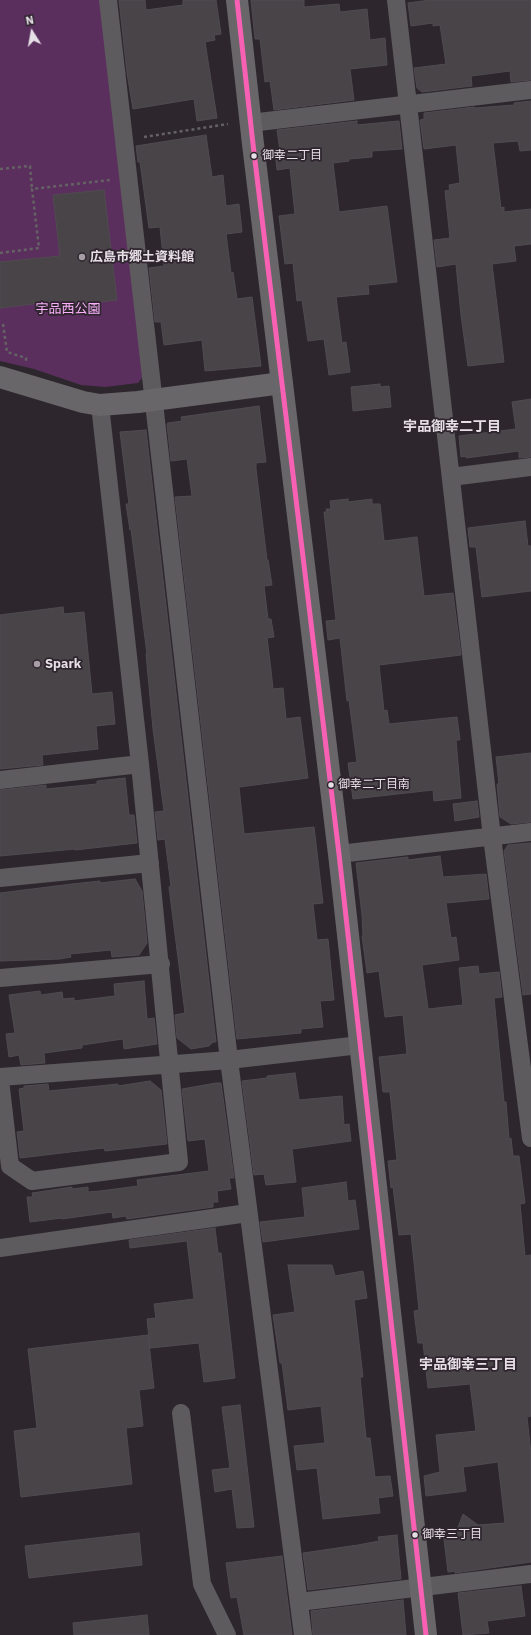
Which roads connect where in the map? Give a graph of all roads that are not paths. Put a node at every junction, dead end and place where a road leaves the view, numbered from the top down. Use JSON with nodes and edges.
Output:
{"nodes":[{"id":1,"x":108,"y":0,"type":"edge"},
{"id":2,"x":237,"y":0,"type":"edge"},
{"id":3,"x":396,"y":0,"type":"edge"},
{"id":4,"x":531,"y":90,"type":"edge"},
{"id":5,"x":408,"y":105,"type":"junction"},
{"id":6,"x":243,"y":123,"type":"junction"},
{"id":7,"x":0,"y":377,"type":"edge"},
{"id":8,"x":282,"y":383,"type":"junction"},
{"id":9,"x":153,"y":400,"type":"junction"},
{"id":10,"x":100,"y":405,"type":"junction"},
{"id":11,"x":531,"y":467,"type":"edge"},
{"id":12,"x":451,"y":477,"type":"junction"},
{"id":13,"x":140,"y":764,"type":"junction"},
{"id":14,"x":0,"y":780,"type":"edge"},
{"id":15,"x":531,"y":832,"type":"edge"},
{"id":16,"x":492,"y":837,"type":"junction"},
{"id":17,"x":339,"y":854,"type":"junction"},
{"id":18,"x":150,"y":863,"type":"junction"},
{"id":19,"x":0,"y":878,"type":"edge"},
{"id":20,"x":161,"y":964,"type":"junction"},
{"id":21,"x":0,"y":978,"type":"edge"},
{"id":22,"x":360,"y":1045,"type":"junction"},
{"id":23,"x":229,"y":1060,"type":"junction"},
{"id":24,"x":171,"y":1064,"type":"junction"},
{"id":25,"x":0,"y":1078,"type":"edge"},
{"id":26,"x":531,"y":1138,"type":"edge"},
{"id":27,"x":248,"y":1213,"type":"junction"},
{"id":28,"x":0,"y":1248,"type":"edge"},
{"id":29,"x":181,"y":1413,"type":"dead end"},
{"id":30,"x":531,"y":1574,"type":"edge"},
{"id":31,"x":420,"y":1587,"type":"junction"},
{"id":32,"x":299,"y":1602,"type":"junction"},
{"id":33,"x":227,"y":1635,"type":"edge"},
{"id":34,"x":303,"y":1635,"type":"edge"},
{"id":35,"x":426,"y":1635,"type":"edge"}],
"edges":[{"from":1,"to":9,"type":"street"},
{"from":2,"to":6,"type":"street"},
{"from":3,"to":5,"type":"street"},
{"from":4,"to":5,"type":"street"},
{"from":5,"to":6,"type":"street"},
{"from":5,"to":12,"type":"street"},
{"from":6,"to":8,"type":"street"},
{"from":7,"to":10,"type":"street"},
{"from":8,"to":9,"type":"street"},
{"from":8,"to":17,"type":"street"},
{"from":9,"to":10,"type":"street"},
{"from":9,"to":23,"type":"street"},
{"from":10,"to":13,"type":"street"},
{"from":11,"to":12,"type":"street"},
{"from":12,"to":16,"type":"street"},
{"from":13,"to":14,"type":"street"},
{"from":13,"to":18,"type":"street"},
{"from":15,"to":16,"type":"street"},
{"from":16,"to":17,"type":"street"},
{"from":16,"to":26,"type":"street"},
{"from":17,"to":22,"type":"street"},
{"from":18,"to":19,"type":"street"},
{"from":18,"to":20,"type":"street"},
{"from":20,"to":21,"type":"street"},
{"from":20,"to":24,"type":"street"},
{"from":22,"to":23,"type":"street"},
{"from":22,"to":31,"type":"street"},
{"from":23,"to":24,"type":"street"},
{"from":23,"to":27,"type":"street"},
{"from":24,"to":25,"type":"street"},
{"from":24,"to":25,"type":"street"},
{"from":27,"to":28,"type":"street"},
{"from":27,"to":32,"type":"street"},
{"from":29,"to":33,"type":"street"},
{"from":30,"to":31,"type":"street"},
{"from":31,"to":32,"type":"street"},
{"from":31,"to":35,"type":"street"},
{"from":32,"to":34,"type":"street"}]}
